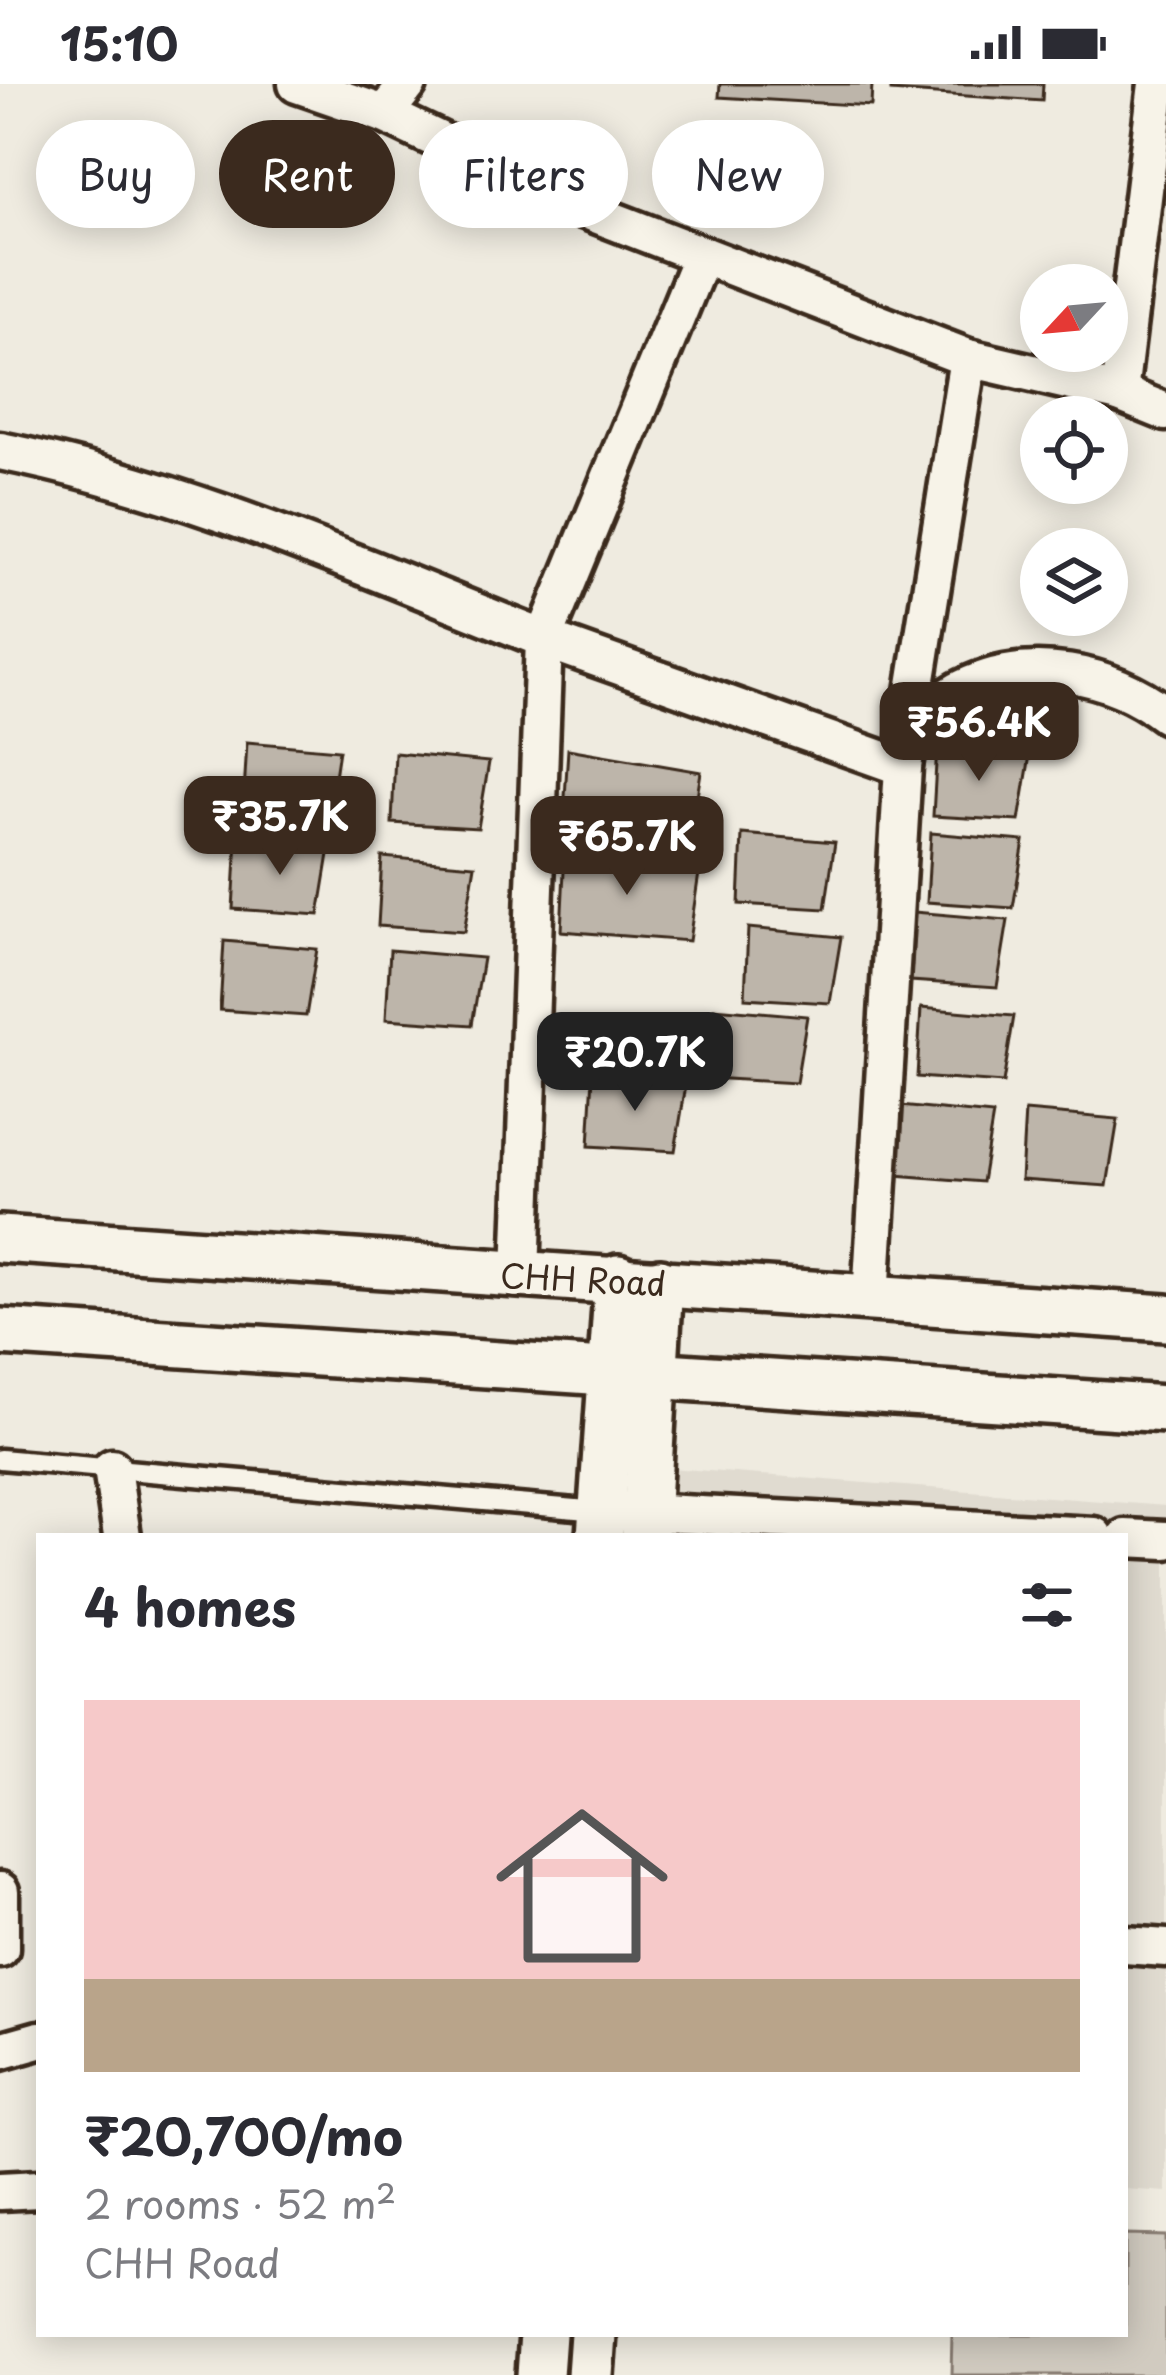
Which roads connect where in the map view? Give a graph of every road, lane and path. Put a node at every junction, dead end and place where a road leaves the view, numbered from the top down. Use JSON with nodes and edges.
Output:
{"nodes":[{"id":1,"x":297,"y":84,"type":"edge"},
{"id":2,"x":408,"y":84,"type":"edge"},
{"id":3,"x":1157,"y":84,"type":"edge"},
{"id":4,"x":384,"y":114,"type":"junction"},
{"id":5,"x":702,"y":255,"type":"junction"},
{"id":6,"x":968,"y":358,"type":"junction"},
{"id":7,"x":1119,"y":393,"type":"junction"},
{"id":8,"x":1166,"y":412,"type":"edge"},
{"id":9,"x":0,"y":452,"type":"edge"},
{"id":10,"x":544,"y":639,"type":"junction"},
{"id":11,"x":1166,"y":715,"type":"edge"},
{"id":12,"x":912,"y":728,"type":"junction"},
{"id":13,"x":904,"y":767,"type":"junction"},
{"id":14,"x":0,"y":1239,"type":"edge"},
{"id":15,"x":521,"y":1274,"type":"junction"},
{"id":16,"x":639,"y":1280,"type":"junction"},
{"id":17,"x":871,"y":1298,"type":"junction"},
{"id":18,"x":1166,"y":1318,"type":"edge"},
{"id":19,"x":0,"y":1332,"type":"edge"},
{"id":20,"x":633,"y":1373,"type":"junction"},
{"id":21,"x":1166,"y":1408,"type":"edge"},
{"id":22,"x":0,"y":1459,"type":"edge"},
{"id":23,"x":112,"y":1468,"type":"junction"},
{"id":24,"x":600,"y":1524,"type":"edge"},
{"id":25,"x":645,"y":1524,"type":"edge"},
{"id":26,"x":122,"y":1533,"type":"edge"},
{"id":27,"x":994,"y":1533,"type":"edge"},
{"id":28,"x":1128,"y":1538,"type":"edge"},
{"id":29,"x":1166,"y":1540,"type":"edge"},
{"id":30,"x":0,"y":1891,"type":"edge"},
{"id":31,"x":1128,"y":1945,"type":"edge"},
{"id":32,"x":0,"y":1948,"type":"edge"},
{"id":33,"x":1166,"y":1948,"type":"edge"},
{"id":34,"x":36,"y":2041,"type":"edge"},
{"id":35,"x":0,"y":2051,"type":"edge"},
{"id":36,"x":36,"y":2189,"type":"edge"},
{"id":37,"x":0,"y":2191,"type":"edge"},
{"id":38,"x":543,"y":2337,"type":"edge"},
{"id":39,"x":593,"y":2337,"type":"edge"},
{"id":40,"x":540,"y":2375,"type":"edge"},
{"id":41,"x":590,"y":2375,"type":"edge"}],
"edges":[{"from":1,"to":4,"type":"street"},
{"from":2,"to":4,"type":"street"},
{"from":3,"to":7,"type":"street"},
{"from":4,"to":5,"type":"street"},
{"from":5,"to":6,"type":"street"},
{"from":5,"to":10,"type":"street"},
{"from":6,"to":7,"type":"street"},
{"from":6,"to":12,"type":"street"},
{"from":7,"to":8,"type":"street"},
{"from":9,"to":10,"type":"street"},
{"from":10,"to":13,"type":"street"},
{"from":10,"to":15,"type":"street"},
{"from":11,"to":12,"type":"street"},
{"from":12,"to":13,"type":"street"},
{"from":13,"to":17,"type":"street"},
{"from":14,"to":15,"type":"street","name":"CHH Road"},
{"from":15,"to":16,"type":"street","name":"CHH Road"},
{"from":16,"to":17,"type":"street","name":"CHH Road"},
{"from":16,"to":20,"type":"street"},
{"from":17,"to":18,"type":"street","name":"CHH Road"},
{"from":19,"to":20,"type":"street"},
{"from":20,"to":21,"type":"street"},
{"from":20,"to":24,"type":"street"},
{"from":20,"to":25,"type":"street"},
{"from":22,"to":23,"type":"lane"},
{"from":23,"to":24,"type":"lane"},
{"from":23,"to":26,"type":"street"},
{"from":24,"to":25,"type":"street"},
{"from":25,"to":27,"type":"street"},
{"from":28,"to":29,"type":"street"},
{"from":30,"to":32,"type":"street"},
{"from":31,"to":33,"type":"street"},
{"from":34,"to":35,"type":"street"},
{"from":36,"to":37,"type":"street"},
{"from":38,"to":40,"type":"street"},
{"from":39,"to":41,"type":"street"}]}
